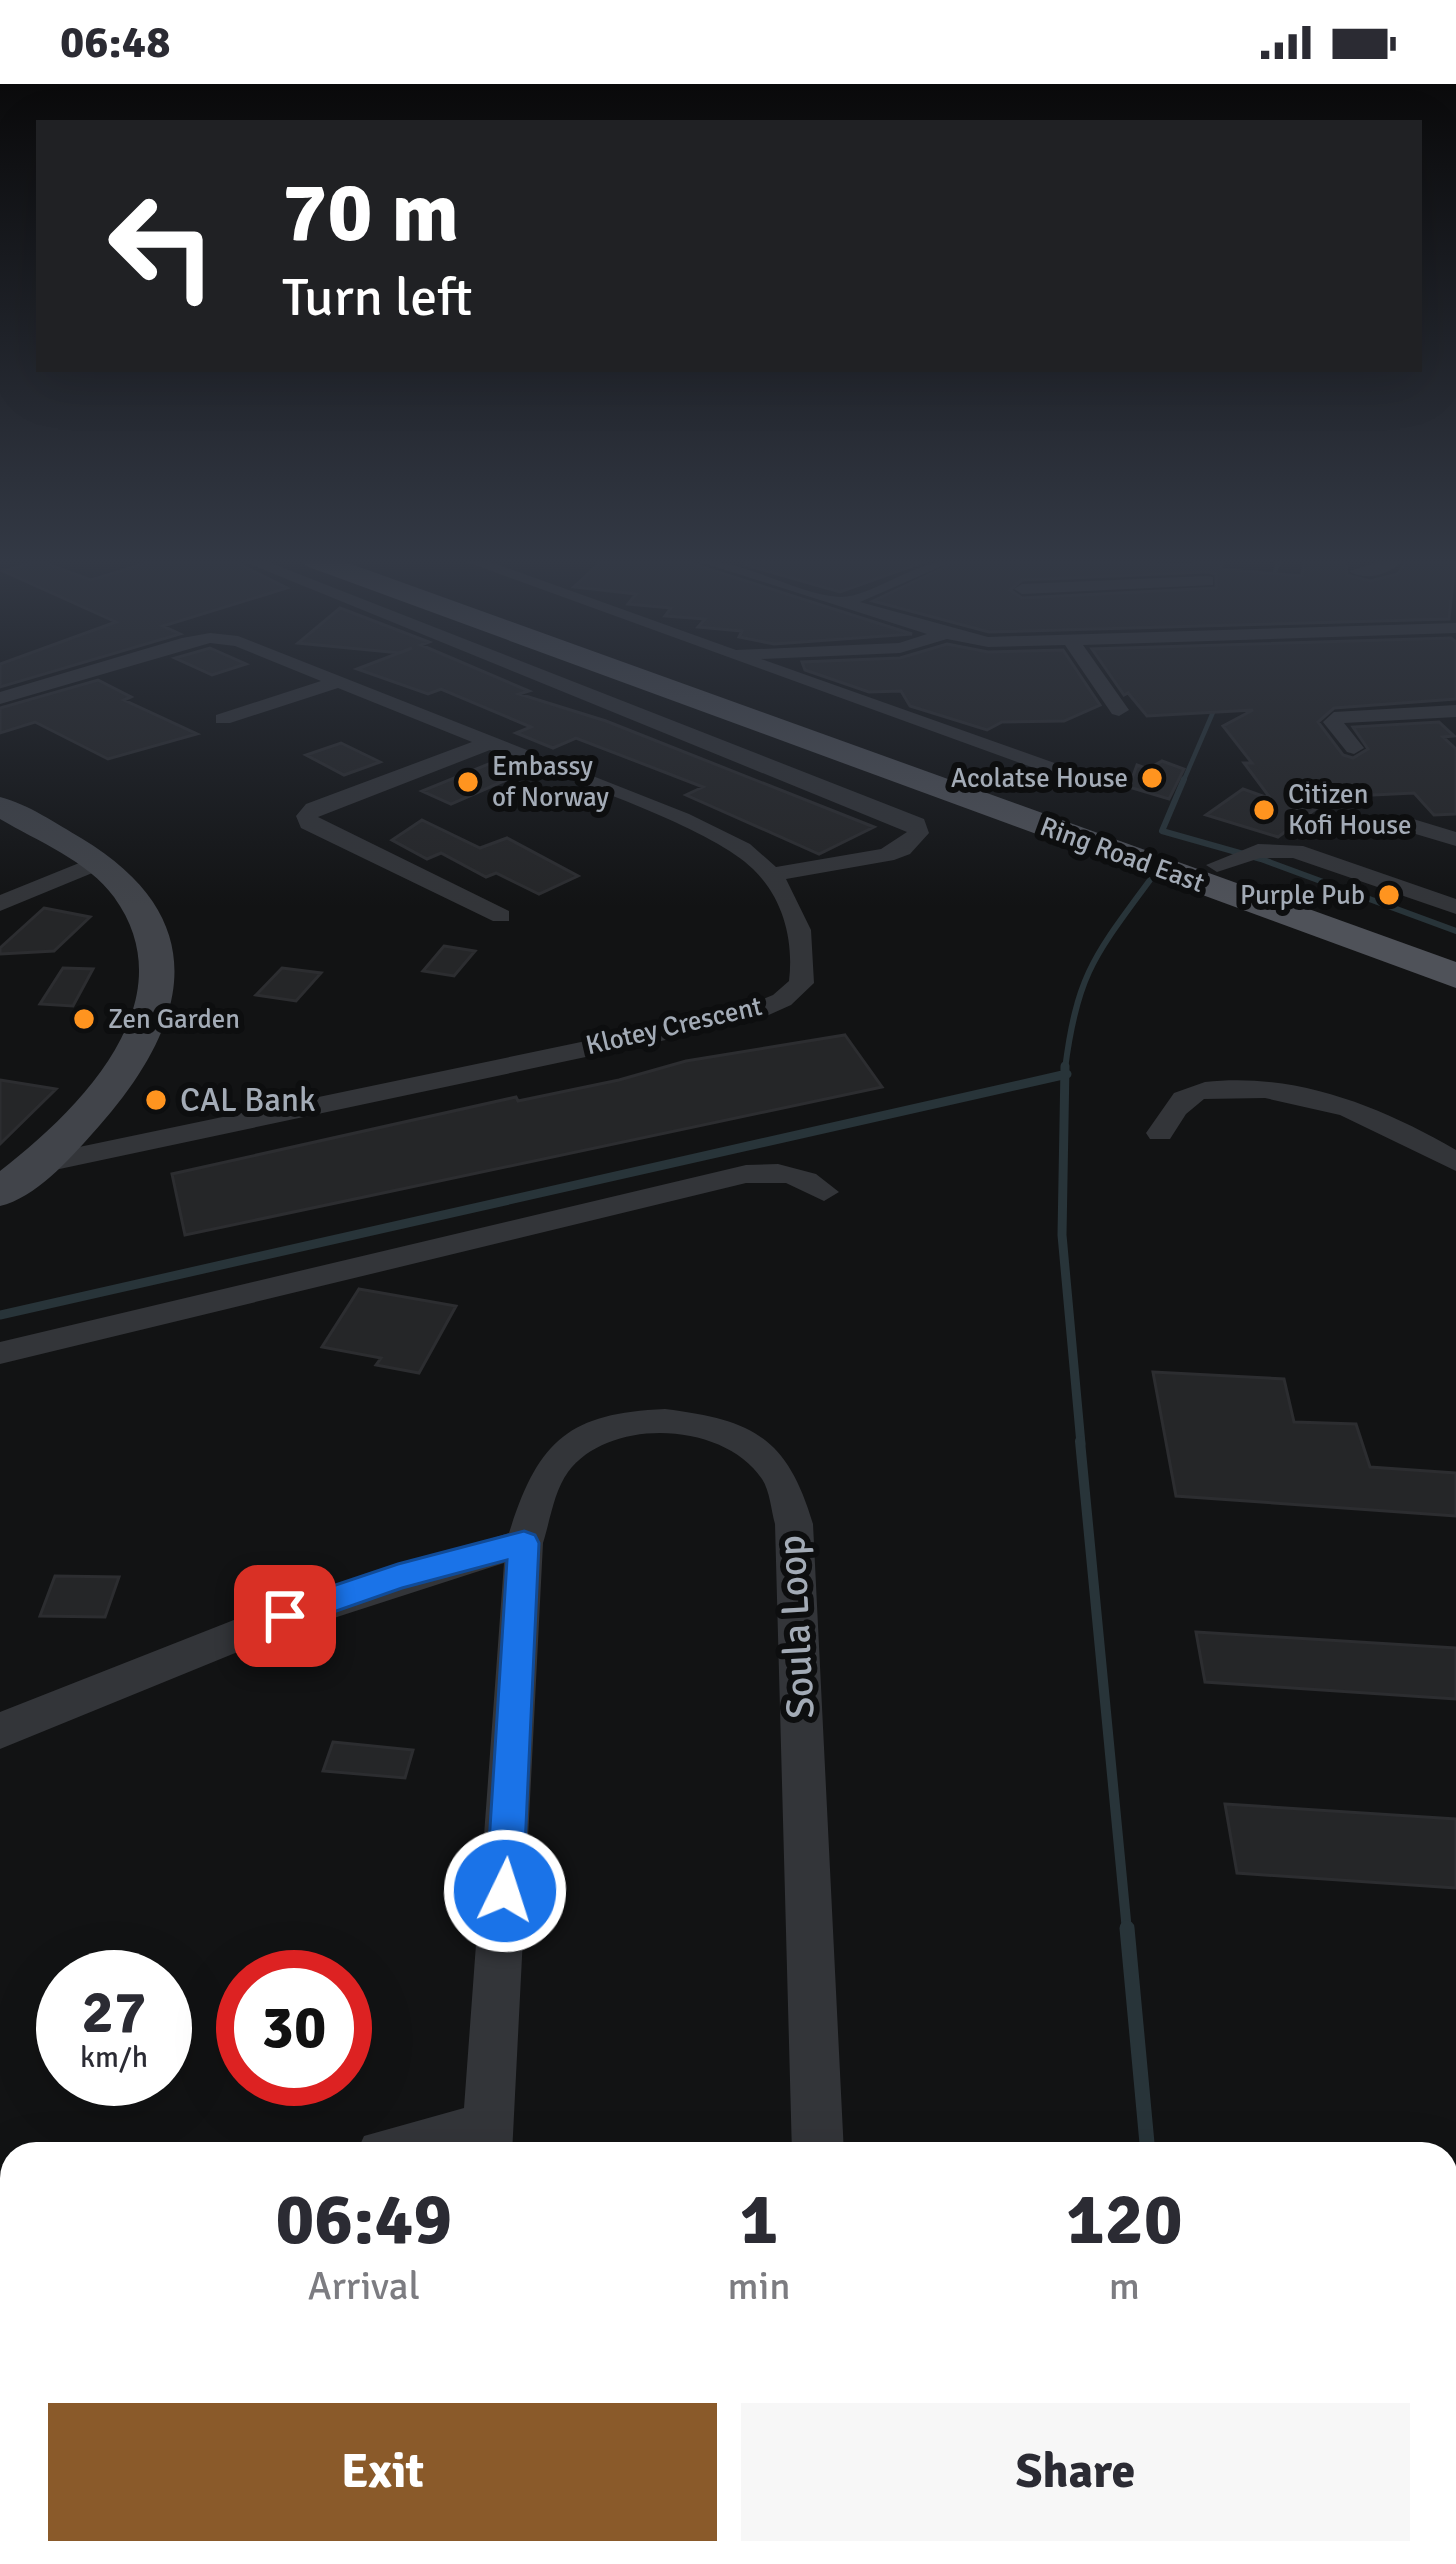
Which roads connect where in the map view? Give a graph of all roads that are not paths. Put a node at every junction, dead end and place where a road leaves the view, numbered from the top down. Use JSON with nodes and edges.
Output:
{"nodes":[{"id":1,"x":78,"y":676,"type":"edge"},
{"id":2,"x":327,"y":676,"type":"edge"},
{"id":3,"x":541,"y":676,"type":"edge"},
{"id":4,"x":766,"y":676,"type":"edge"},
{"id":5,"x":775,"y":676,"type":"edge"},
{"id":6,"x":795,"y":676,"type":"edge"},
{"id":7,"x":795,"y":676,"type":"edge"},
{"id":8,"x":892,"y":676,"type":"edge"},
{"id":9,"x":1095,"y":676,"type":"edge"},
{"id":10,"x":340,"y":681,"type":"junction"},
{"id":11,"x":0,"y":698,"type":"edge"},
{"id":12,"x":868,"y":702,"type":"junction"},
{"id":13,"x":1119,"y":710,"type":"dead end"},
{"id":14,"x":1456,"y":711,"type":"edge"},
{"id":15,"x":223,"y":719,"type":"dead end"},
{"id":16,"x":489,"y":743,"type":"junction"},
{"id":17,"x":1354,"y":748,"type":"dead end"},
{"id":18,"x":1056,"y":770,"type":"dead end"},
{"id":19,"x":0,"y":806,"type":"edge"},
{"id":20,"x":1400,"y":822,"type":"dead end"},
{"id":21,"x":1456,"y":839,"type":"edge"},
{"id":22,"x":1239,"y":858,"type":"junction"},
{"id":23,"x":94,"y":864,"type":"junction"},
{"id":24,"x":773,"y":874,"type":"junction"},
{"id":25,"x":0,"y":904,"type":"edge"},
{"id":26,"x":1456,"y":907,"type":"edge"},
{"id":27,"x":502,"y":916,"type":"dead end"},
{"id":28,"x":1456,"y":951,"type":"edge"},
{"id":29,"x":1456,"y":976,"type":"edge"},
{"id":30,"x":1160,"y":1133,"type":"dead end"},
{"id":31,"x":1456,"y":1162,"type":"edge"},
{"id":32,"x":36,"y":1165,"type":"junction"},
{"id":33,"x":824,"y":1192,"type":"dead end"},
{"id":34,"x":0,"y":1193,"type":"edge"},
{"id":35,"x":0,"y":1353,"type":"edge"},
{"id":36,"x":524,"y":1543,"type":"junction"},
{"id":37,"x":0,"y":1731,"type":"edge"},
{"id":38,"x":486,"y":2140,"type":"edge"},
{"id":39,"x":818,"y":2142,"type":"edge"}],
"edges":[{"from":1,"to":11,"type":"street"},
{"from":2,"to":10,"type":"street"},
{"from":3,"to":24,"type":"street"},
{"from":4,"to":12,"type":"main road","name":"Ring Road East"},
{"from":5,"to":12,"type":"main road","name":"Ring Road East"},
{"from":6,"to":12,"type":"street"},
{"from":7,"to":12,"type":"street"},
{"from":8,"to":12,"type":"street"},
{"from":9,"to":13,"type":"street"},
{"from":10,"to":15,"type":"street"},
{"from":10,"to":16,"type":"street"},
{"from":12,"to":18,"type":"street"},
{"from":12,"to":22,"type":"main road","name":"Ring Road East"},
{"from":12,"to":29,"type":"main road","name":"Ring Road East"},
{"from":14,"to":17,"type":"street"},
{"from":16,"to":24,"type":"street"},
{"from":16,"to":27,"type":"street"},
{"from":19,"to":23,"type":"street"},
{"from":20,"to":21,"type":"street"},
{"from":22,"to":26,"type":"street"},
{"from":22,"to":28,"type":"main road","name":"Ring Road East"},
{"from":23,"to":25,"type":"street"},
{"from":23,"to":32,"type":"street"},
{"from":24,"to":32,"type":"street","name":"Klotey Crescent"},
{"from":30,"to":31,"type":"street"},
{"from":32,"to":34,"type":"street"},
{"from":33,"to":35,"type":"street"},
{"from":36,"to":37,"type":"street"},
{"from":36,"to":38,"type":"street","name":"Soula Loop"},
{"from":36,"to":39,"type":"street","name":"Soula Loop"}]}
